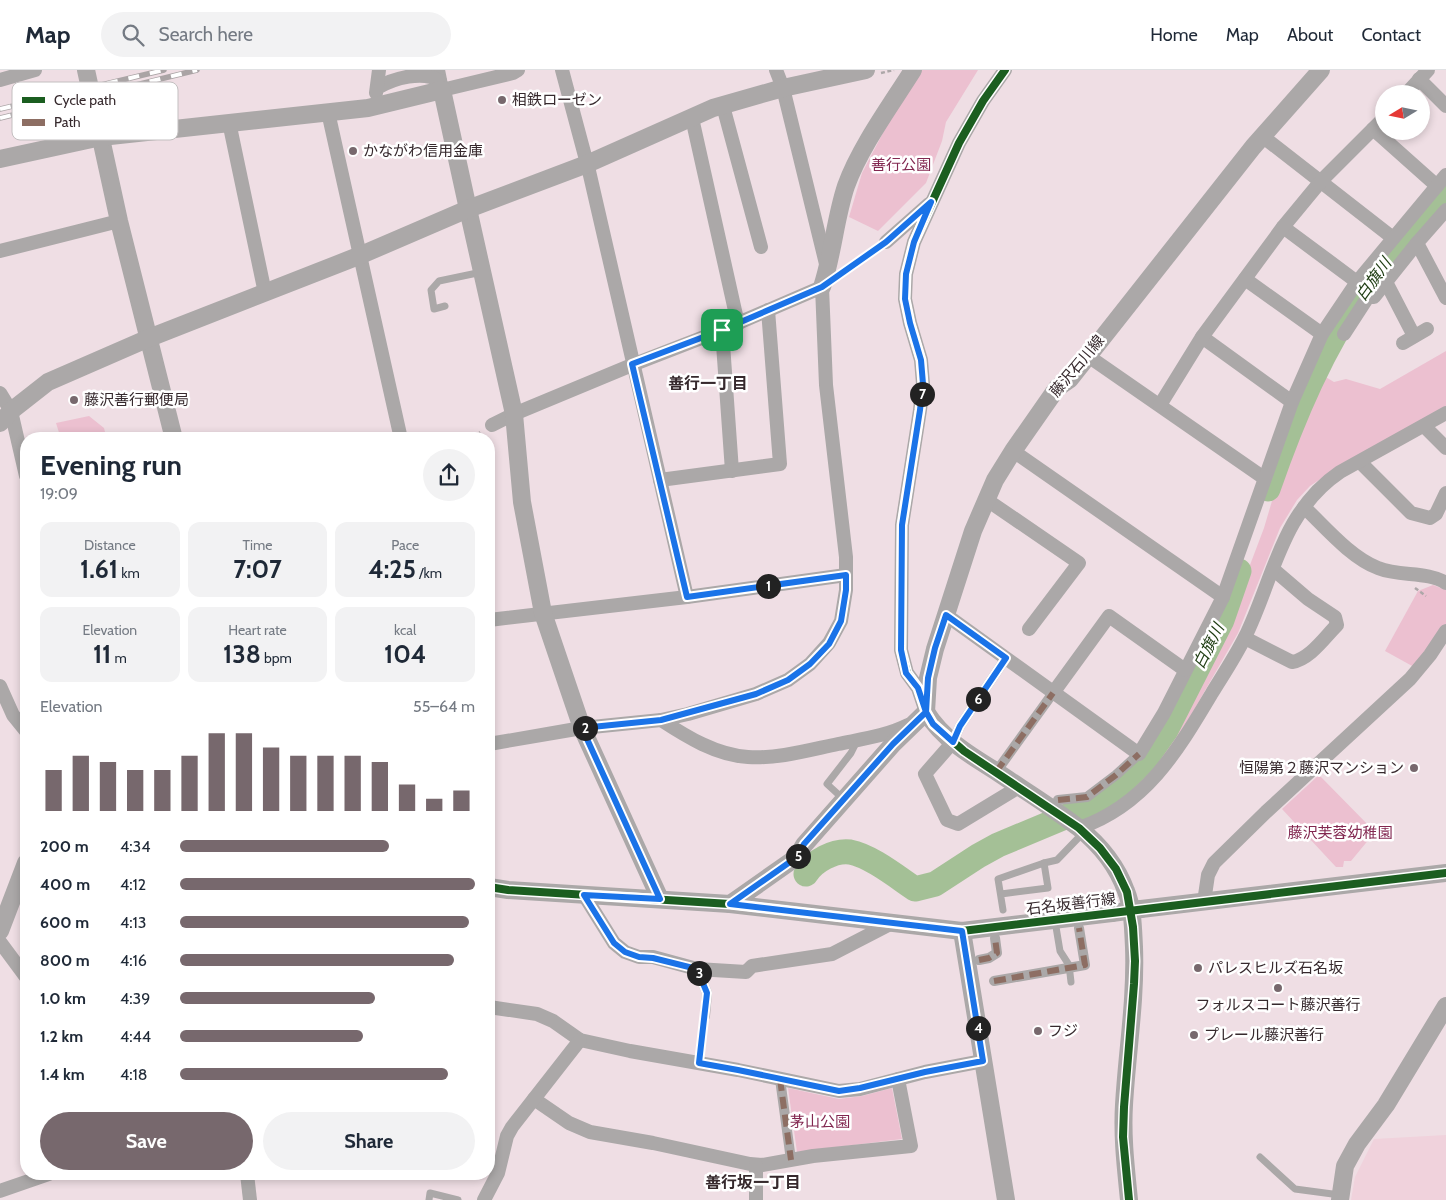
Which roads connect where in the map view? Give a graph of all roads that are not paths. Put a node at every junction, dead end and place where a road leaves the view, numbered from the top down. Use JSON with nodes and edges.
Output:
{"nodes":[{"id":1,"x":36,"y":70,"type":"edge"},
{"id":2,"x":379,"y":70,"type":"edge"},
{"id":3,"x":518,"y":70,"type":"edge"},
{"id":4,"x":562,"y":70,"type":"edge"},
{"id":5,"x":776,"y":70,"type":"edge"},
{"id":6,"x":866,"y":70,"type":"edge"},
{"id":7,"x":913,"y":70,"type":"edge"},
{"id":8,"x":1005,"y":70,"type":"edge"},
{"id":9,"x":1321,"y":70,"type":"edge"},
{"id":10,"x":1424,"y":75,"type":"edge"},
{"id":11,"x":0,"y":80,"type":"edge"},
{"id":12,"x":440,"y":80,"type":"edge"},
{"id":13,"x":1415,"y":85,"type":"edge"},
{"id":14,"x":377,"y":88,"type":"junction"},
{"id":15,"x":783,"y":88,"type":"junction"},
{"id":16,"x":375,"y":106,"type":"junction"},
{"id":17,"x":723,"y":106,"type":"junction"},
{"id":18,"x":1446,"y":106,"type":"edge"},
{"id":19,"x":328,"y":112,"type":"junction"},
{"id":20,"x":692,"y":118,"type":"junction"},
{"id":21,"x":229,"y":122,"type":"junction"},
{"id":22,"x":178,"y":128,"type":"edge"},
{"id":23,"x":1373,"y":129,"type":"joint"},
{"id":24,"x":1262,"y":136,"type":"junction"},
{"id":25,"x":92,"y":140,"type":"edge"},
{"id":26,"x":101,"y":140,"type":"edge"},
{"id":27,"x":0,"y":160,"type":"edge"},
{"id":28,"x":587,"y":164,"type":"junction"},
{"id":29,"x":1446,"y":175,"type":"edge"},
{"id":30,"x":1321,"y":181,"type":"junction"},
{"id":31,"x":1437,"y":186,"type":"junction"},
{"id":32,"x":931,"y":202,"type":"junction"},
{"id":33,"x":468,"y":209,"type":"junction"},
{"id":34,"x":1446,"y":210,"type":"edge"},
{"id":35,"x":120,"y":221,"type":"junction"},
{"id":36,"x":1283,"y":227,"type":"junction"},
{"id":37,"x":1393,"y":238,"type":"junction"},
{"id":38,"x":886,"y":242,"type":"road end"},
{"id":39,"x":1418,"y":243,"type":"junction"},
{"id":40,"x":761,"y":247,"type":"dead end"},
{"id":41,"x":0,"y":251,"type":"edge"},
{"id":42,"x":361,"y":254,"type":"junction"},
{"id":43,"x":482,"y":272,"type":"junction"},
{"id":44,"x":1244,"y":278,"type":"junction"},
{"id":45,"x":825,"y":279,"type":"junction"},
{"id":46,"x":1357,"y":282,"type":"junction"},
{"id":47,"x":1386,"y":282,"type":"junction"},
{"id":48,"x":265,"y":293,"type":"junction"},
{"id":49,"x":1446,"y":298,"type":"edge"},
{"id":50,"x":445,"y":306,"type":"dead end"},
{"id":51,"x":768,"y":310,"type":"junction"},
{"id":52,"x":738,"y":324,"type":"junction"},
{"id":53,"x":1428,"y":329,"type":"dead end"},
{"id":54,"x":722,"y":330,"type":"junction"},
{"id":55,"x":1322,"y":334,"type":"junction"},
{"id":56,"x":1344,"y":334,"type":"dead end"},
{"id":57,"x":1202,"y":337,"type":"junction"},
{"id":58,"x":149,"y":338,"type":"junction"},
{"id":59,"x":1088,"y":356,"type":"junction"},
{"id":60,"x":632,"y":364,"type":"junction"},
{"id":61,"x":0,"y":393,"type":"edge"},
{"id":62,"x":1292,"y":402,"type":"junction"},
{"id":63,"x":1160,"y":405,"type":"junction"},
{"id":64,"x":1446,"y":413,"type":"edge"},
{"id":65,"x":514,"y":414,"type":"junction"},
{"id":66,"x":5,"y":417,"type":"edge"},
{"id":67,"x":492,"y":425,"type":"dead end"},
{"id":68,"x":1424,"y":426,"type":"junction"},
{"id":69,"x":172,"y":432,"type":"edge"},
{"id":70,"x":399,"y":432,"type":"edge"},
{"id":71,"x":1446,"y":448,"type":"edge"},
{"id":72,"x":1013,"y":451,"type":"junction"},
{"id":73,"x":20,"y":459,"type":"edge"},
{"id":74,"x":1360,"y":462,"type":"junction"},
{"id":75,"x":732,"y":471,"type":"junction"},
{"id":76,"x":1264,"y":478,"type":"junction"},
{"id":77,"x":660,"y":480,"type":"junction"},
{"id":78,"x":1446,"y":494,"type":"edge"},
{"id":79,"x":987,"y":500,"type":"junction"},
{"id":80,"x":1304,"y":507,"type":"junction"},
{"id":81,"x":1273,"y":569,"type":"junction"},
{"id":82,"x":846,"y":575,"type":"junction"},
{"id":83,"x":1446,"y":583,"type":"edge"},
{"id":84,"x":687,"y":597,"type":"junction"},
{"id":85,"x":1223,"y":597,"type":"junction"},
{"id":86,"x":543,"y":613,"type":"junction"},
{"id":87,"x":946,"y":615,"type":"junction"},
{"id":88,"x":495,"y":619,"type":"edge"},
{"id":89,"x":1029,"y":629,"type":"dead end"},
{"id":90,"x":1446,"y":631,"type":"edge"},
{"id":91,"x":1245,"y":638,"type":"junction"},
{"id":92,"x":1006,"y":658,"type":"junction"},
{"id":93,"x":1185,"y":670,"type":"junction"},
{"id":94,"x":0,"y":686,"type":"edge"},
{"id":95,"x":1054,"y":694,"type":"junction"},
{"id":96,"x":924,"y":714,"type":"junction"},
{"id":97,"x":661,"y":720,"type":"junction"},
{"id":98,"x":20,"y":724,"type":"edge"},
{"id":99,"x":582,"y":728,"type":"junction"},
{"id":100,"x":857,"y":740,"type":"junction"},
{"id":101,"x":953,"y":742,"type":"junction"},
{"id":102,"x":495,"y":743,"type":"edge"},
{"id":103,"x":1139,"y":754,"type":"junction"},
{"id":104,"x":996,"y":772,"type":"junction"},
{"id":105,"x":1019,"y":787,"type":"junction"},
{"id":106,"x":839,"y":795,"type":"dead end"},
{"id":107,"x":1059,"y":807,"type":"junction"},
{"id":108,"x":1082,"y":830,"type":"junction"},
{"id":109,"x":1044,"y":863,"type":"junction"},
{"id":110,"x":1446,"y":873,"type":"edge"},
{"id":111,"x":20,"y":879,"type":"edge"},
{"id":112,"x":495,"y":888,"type":"edge"},
{"id":113,"x":1000,"y":894,"type":"junction"},
{"id":114,"x":584,"y":895,"type":"junction"},
{"id":115,"x":660,"y":899,"type":"junction"},
{"id":116,"x":1204,"y":902,"type":"junction"},
{"id":117,"x":730,"y":904,"type":"junction"},
{"id":118,"x":1003,"y":910,"type":"dead end"},
{"id":119,"x":1055,"y":920,"type":"junction"},
{"id":120,"x":892,"y":923,"type":"junction"},
{"id":121,"x":1079,"y":928,"type":"dead end"},
{"id":122,"x":0,"y":931,"type":"edge"},
{"id":123,"x":962,"y":931,"type":"junction"},
{"id":124,"x":995,"y":938,"type":"dead end"},
{"id":125,"x":0,"y":942,"type":"edge"},
{"id":126,"x":979,"y":960,"type":"dead end"},
{"id":127,"x":20,"y":969,"type":"edge"},
{"id":128,"x":697,"y":969,"type":"junction"},
{"id":129,"x":994,"y":981,"type":"dead end"},
{"id":130,"x":1071,"y":982,"type":"dead end"},
{"id":131,"x":1446,"y":1006,"type":"edge"},
{"id":132,"x":495,"y":1008,"type":"edge"},
{"id":133,"x":705,"y":1016,"type":"road end"},
{"id":134,"x":580,"y":1040,"type":"junction"},
{"id":135,"x":983,"y":1061,"type":"junction"},
{"id":136,"x":780,"y":1079,"type":"junction"},
{"id":137,"x":898,"y":1079,"type":"junction"},
{"id":138,"x":534,"y":1099,"type":"junction"},
{"id":139,"x":1260,"y":1157,"type":"dead end"},
{"id":140,"x":791,"y":1160,"type":"junction"},
{"id":141,"x":756,"y":1165,"type":"junction"},
{"id":142,"x":495,"y":1179,"type":"edge"},
{"id":143,"x":31,"y":1180,"type":"edge"},
{"id":144,"x":248,"y":1180,"type":"edge"},
{"id":145,"x":494,"y":1180,"type":"edge"},
{"id":146,"x":0,"y":1191,"type":"edge"},
{"id":147,"x":1340,"y":1197,"type":"edge"},
{"id":148,"x":250,"y":1200,"type":"edge"},
{"id":149,"x":429,"y":1200,"type":"edge"},
{"id":150,"x":458,"y":1200,"type":"edge"},
{"id":151,"x":484,"y":1200,"type":"edge"},
{"id":152,"x":756,"y":1200,"type":"edge"},
{"id":153,"x":1006,"y":1200,"type":"edge"},
{"id":154,"x":1129,"y":1200,"type":"edge"}],
"edges":[{"from":1,"to":11,"type":"street"},
{"from":2,"to":14,"type":"street"},
{"from":3,"to":12,"type":"street"},
{"from":4,"to":28,"type":"street"},
{"from":5,"to":15,"type":"street"},
{"from":6,"to":15,"type":"street"},
{"from":7,"to":45,"type":"street"},
{"from":8,"to":32,"type":"street"},
{"from":9,"to":24,"type":"street","name":"藤沢石川線"},
{"from":10,"to":13,"type":"street"},
{"from":10,"to":18,"type":"street"},
{"from":12,"to":14,"type":"street"},
{"from":12,"to":16,"type":"street"},
{"from":12,"to":33,"type":"street"},
{"from":14,"to":16,"type":"street"},
{"from":15,"to":17,"type":"street"},
{"from":15,"to":45,"type":"street"},
{"from":16,"to":19,"type":"street"},
{"from":17,"to":20,"type":"street"},
{"from":17,"to":40,"type":"street"},
{"from":19,"to":21,"type":"street"},
{"from":19,"to":42,"type":"street"},
{"from":20,"to":28,"type":"street"},
{"from":20,"to":52,"type":"street"},
{"from":21,"to":22,"type":"street"},
{"from":21,"to":48,"type":"street"},
{"from":23,"to":30,"type":"street"},
{"from":23,"to":31,"type":"street"},
{"from":24,"to":30,"type":"street"},
{"from":24,"to":59,"type":"street","name":"藤沢石川線"},
{"from":25,"to":27,"type":"street"},
{"from":26,"to":35,"type":"street"},
{"from":28,"to":33,"type":"street"},
{"from":28,"to":60,"type":"street"},
{"from":29,"to":31,"type":"street"},
{"from":30,"to":36,"type":"street"},
{"from":30,"to":37,"type":"street"},
{"from":31,"to":37,"type":"street"},
{"from":32,"to":38,"type":"street"},
{"from":32,"to":96,"type":"street"},
{"from":33,"to":42,"type":"street"},
{"from":33,"to":43,"type":"street"},
{"from":34,"to":39,"type":"street"},
{"from":35,"to":41,"type":"street"},
{"from":35,"to":58,"type":"street"},
{"from":36,"to":44,"type":"street"},
{"from":36,"to":46,"type":"street"},
{"from":37,"to":46,"type":"street"},
{"from":39,"to":47,"type":"street"},
{"from":39,"to":49,"type":"street"},
{"from":42,"to":48,"type":"street"},
{"from":42,"to":70,"type":"street"},
{"from":43,"to":50,"type":"lane"},
{"from":43,"to":65,"type":"street"},
{"from":44,"to":55,"type":"street"},
{"from":44,"to":57,"type":"street"},
{"from":45,"to":51,"type":"street"},
{"from":45,"to":82,"type":"street"},
{"from":46,"to":55,"type":"street"},
{"from":47,"to":53,"type":"street"},
{"from":47,"to":56,"type":"street"},
{"from":48,"to":58,"type":"street"},
{"from":51,"to":52,"type":"street"},
{"from":51,"to":75,"type":"street"},
{"from":52,"to":54,"type":"street"},
{"from":54,"to":60,"type":"street"},
{"from":54,"to":75,"type":"street"},
{"from":55,"to":62,"type":"street"},
{"from":57,"to":62,"type":"street"},
{"from":57,"to":63,"type":"street"},
{"from":58,"to":66,"type":"street"},
{"from":58,"to":69,"type":"street"},
{"from":59,"to":63,"type":"street"},
{"from":59,"to":72,"type":"street","name":"藤沢石川線"},
{"from":60,"to":65,"type":"street"},
{"from":60,"to":77,"type":"street"},
{"from":61,"to":66,"type":"street"},
{"from":62,"to":76,"type":"street"},
{"from":63,"to":76,"type":"street"},
{"from":64,"to":68,"type":"street"},
{"from":65,"to":67,"type":"street"},
{"from":65,"to":86,"type":"street"},
{"from":66,"to":73,"type":"street"},
{"from":68,"to":71,"type":"street"},
{"from":68,"to":74,"type":"street"},
{"from":72,"to":79,"type":"street","name":"藤沢石川線"},
{"from":72,"to":85,"type":"street"},
{"from":74,"to":78,"type":"street"},
{"from":74,"to":80,"type":"street"},
{"from":75,"to":77,"type":"street"},
{"from":76,"to":85,"type":"street"},
{"from":77,"to":84,"type":"street"},
{"from":79,"to":87,"type":"street","name":"藤沢石川線"},
{"from":79,"to":89,"type":"street"},
{"from":80,"to":81,"type":"street"},
{"from":80,"to":83,"type":"street"},
{"from":81,"to":91,"type":"street"},
{"from":81,"to":91,"type":"street"},
{"from":82,"to":84,"type":"street"},
{"from":82,"to":97,"type":"street"},
{"from":84,"to":86,"type":"street"},
{"from":85,"to":93,"type":"street"},
{"from":86,"to":88,"type":"street"},
{"from":86,"to":99,"type":"street"},
{"from":87,"to":92,"type":"street"},
{"from":87,"to":96,"type":"street","name":"藤沢石川線"},
{"from":90,"to":116,"type":"street"},
{"from":91,"to":108,"type":"street"},
{"from":92,"to":95,"type":"street"},
{"from":92,"to":101,"type":"street"},
{"from":93,"to":95,"type":"street"},
{"from":93,"to":103,"type":"street"},
{"from":94,"to":98,"type":"street"},
{"from":95,"to":103,"type":"street"},
{"from":95,"to":104,"type":"street"},
{"from":96,"to":100,"type":"street"},
{"from":96,"to":101,"type":"street"},
{"from":96,"to":117,"type":"street"},
{"from":97,"to":99,"type":"street"},
{"from":97,"to":100,"type":"street"},
{"from":99,"to":102,"type":"street"},
{"from":99,"to":115,"type":"street"},
{"from":100,"to":106,"type":"lane"},
{"from":101,"to":104,"type":"street"},
{"from":101,"to":105,"type":"street"},
{"from":103,"to":107,"type":"street"},
{"from":104,"to":105,"type":"street"},
{"from":105,"to":107,"type":"street"},
{"from":107,"to":108,"type":"street"},
{"from":108,"to":109,"type":"lane"},
{"from":108,"to":154,"type":"street"},
{"from":109,"to":113,"type":"lane"},
{"from":109,"to":113,"type":"lane"},
{"from":110,"to":116,"type":"street","name":"石名坂善行線"},
{"from":111,"to":122,"type":"street"},
{"from":112,"to":114,"type":"street","name":"石名坂善行線"},
{"from":113,"to":118,"type":"lane"},
{"from":114,"to":115,"type":"street","name":"石名坂善行線"},
{"from":114,"to":128,"type":"street"},
{"from":115,"to":117,"type":"street","name":"石名坂善行線"},
{"from":116,"to":119,"type":"street","name":"石名坂善行線","bridge":true},
{"from":117,"to":120,"type":"street","name":"石名坂善行線"},
{"from":119,"to":123,"type":"street","name":"石名坂善行線"},
{"from":119,"to":130,"type":"lane"},
{"from":120,"to":123,"type":"street","name":"石名坂善行線"},
{"from":120,"to":128,"type":"street"},
{"from":121,"to":129,"type":"street","bridge":true},
{"from":123,"to":135,"type":"street"},
{"from":124,"to":126,"type":"street"},
{"from":125,"to":127,"type":"street"},
{"from":128,"to":133,"type":"street"},
{"from":131,"to":147,"type":"street"},
{"from":132,"to":134,"type":"street"},
{"from":134,"to":136,"type":"street"},
{"from":134,"to":138,"type":"street"},
{"from":135,"to":137,"type":"street"},
{"from":135,"to":153,"type":"street"},
{"from":136,"to":137,"type":"street"},
{"from":136,"to":140,"type":"street"},
{"from":137,"to":140,"type":"street"},
{"from":138,"to":141,"type":"street"},
{"from":138,"to":142,"type":"street"},
{"from":139,"to":147,"type":"lane"},
{"from":140,"to":141,"type":"street"},
{"from":141,"to":152,"type":"street"},
{"from":143,"to":146,"type":"street"},
{"from":144,"to":148,"type":"street"},
{"from":145,"to":151,"type":"street"},
{"from":149,"to":150,"type":"lane"}]}
